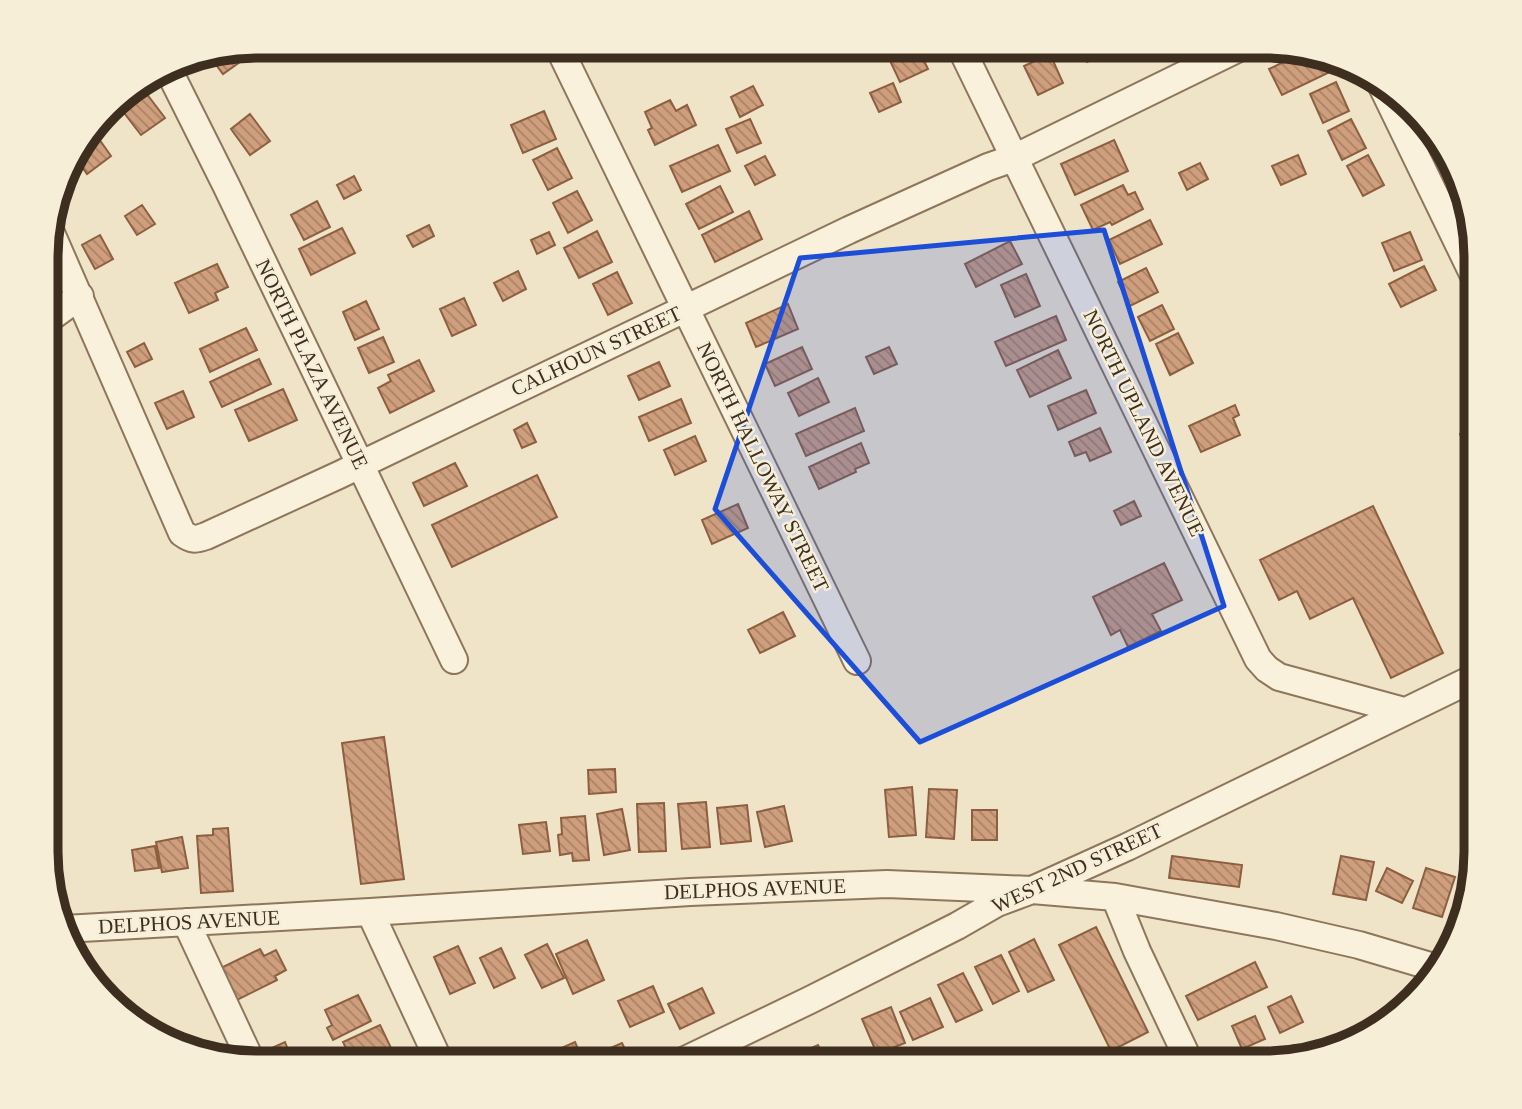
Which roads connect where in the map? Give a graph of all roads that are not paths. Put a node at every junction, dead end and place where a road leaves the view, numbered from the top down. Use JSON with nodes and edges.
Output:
{"nodes":[{"id":1,"x":564,"y":58,"type":"edge"},
{"id":2,"x":966,"y":58,"type":"edge"},
{"id":3,"x":1218,"y":58,"type":"edge"},
{"id":4,"x":172,"y":77,"type":"edge"},
{"id":5,"x":1389,"y":101,"type":"edge"},
{"id":6,"x":1014,"y":158,"type":"junction"},
{"id":7,"x":58,"y":249,"type":"edge"},
{"id":8,"x":1464,"y":255,"type":"edge"},
{"id":9,"x":80,"y":296,"type":"junction"},
{"id":10,"x":686,"y":309,"type":"junction"},
{"id":11,"x":58,"y":312,"type":"edge"},
{"id":12,"x":360,"y":464,"type":"junction"},
{"id":13,"x":454,"y":660,"type":"dead end"},
{"id":14,"x":857,"y":661,"type":"dead end"},
{"id":15,"x":1464,"y":683,"type":"edge"},
{"id":16,"x":1404,"y":711,"type":"junction"},
{"id":17,"x":1032,"y":890,"type":"junction"},
{"id":18,"x":1115,"y":897,"type":"junction"},
{"id":19,"x":370,"y":912,"type":"junction"},
{"id":20,"x":186,"y":922,"type":"junction"},
{"id":21,"x":73,"y":928,"type":"edge"},
{"id":22,"x":1430,"y":965,"type":"edge"},
{"id":23,"x":246,"y":1051,"type":"edge"},
{"id":24,"x":434,"y":1051,"type":"edge"},
{"id":25,"x":703,"y":1051,"type":"edge"},
{"id":26,"x":1184,"y":1051,"type":"edge"}],
"edges":[{"from":1,"to":10,"type":"street","name":"NORTH HALLOWAY STREET"},
{"from":2,"to":6,"type":"street","name":"NORTH UPLAND AVENUE"},
{"from":3,"to":6,"type":"street","name":"CALHOUN STREET"},
{"from":4,"to":12,"type":"street","name":"NORTH PLAZA AVENUE"},
{"from":5,"to":8,"type":"street"},
{"from":6,"to":10,"type":"street","name":"CALHOUN STREET"},
{"from":6,"to":16,"type":"street","name":"NORTH UPLAND AVENUE"},
{"from":7,"to":9,"type":"street"},
{"from":9,"to":11,"type":"street"},
{"from":9,"to":12,"type":"street","name":"CALHOUN STREET"},
{"from":10,"to":12,"type":"street","name":"CALHOUN STREET"},
{"from":10,"to":14,"type":"street","name":"NORTH HALLOWAY STREET"},
{"from":12,"to":13,"type":"street","name":"NORTH PLAZA AVENUE"},
{"from":15,"to":16,"type":"street","name":"WEST 2ND STREET"},
{"from":16,"to":17,"type":"street","name":"WEST 2ND STREET"},
{"from":17,"to":18,"type":"street","name":"DELPHOS AVENUE"},
{"from":17,"to":19,"type":"street","name":"DELPHOS AVENUE"},
{"from":17,"to":25,"type":"street","name":"WEST 2ND STREET"},
{"from":18,"to":22,"type":"street","name":"DELPHOS AVENUE"},
{"from":18,"to":26,"type":"street"},
{"from":19,"to":20,"type":"street","name":"DELPHOS AVENUE"},
{"from":19,"to":24,"type":"street"},
{"from":20,"to":21,"type":"street","name":"DELPHOS AVENUE"},
{"from":20,"to":23,"type":"street"}]}
